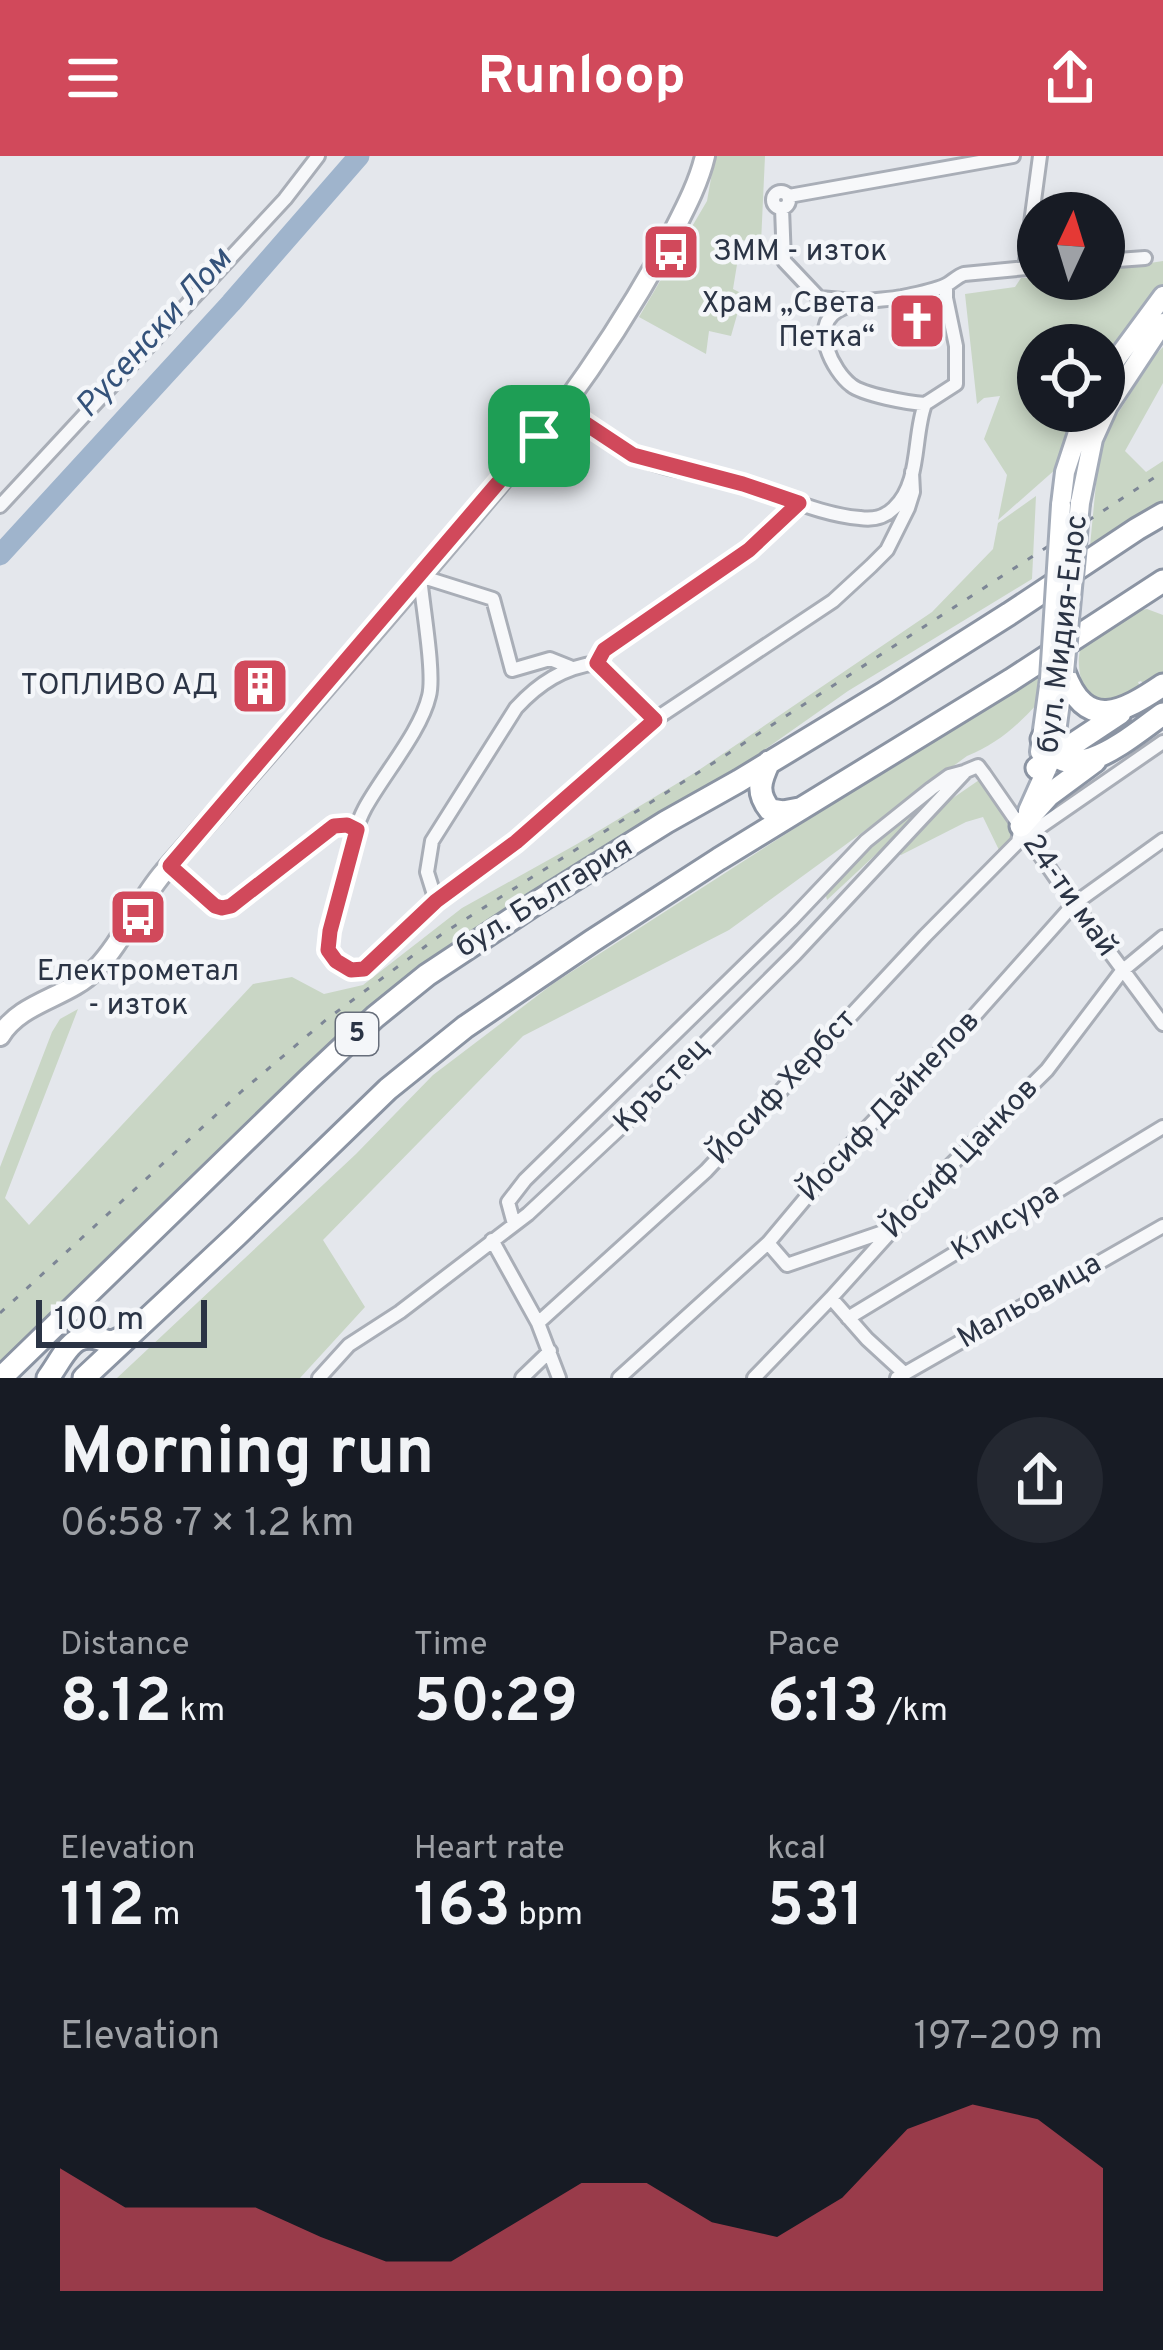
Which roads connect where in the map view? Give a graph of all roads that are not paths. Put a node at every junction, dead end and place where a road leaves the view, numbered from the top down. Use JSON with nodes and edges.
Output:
{"nodes":[{"id":1,"x":318,"y":156,"type":"edge"},
{"id":2,"x":705,"y":156,"type":"edge"},
{"id":3,"x":1013,"y":156,"type":"edge"},
{"id":4,"x":1040,"y":156,"type":"edge"},
{"id":5,"x":932,"y":163,"type":"edge"},
{"id":6,"x":1037,"y":192,"type":"edge"},
{"id":7,"x":1145,"y":258,"type":"dead end"},
{"id":8,"x":1125,"y":259,"type":"edge"},
{"id":9,"x":1017,"y":268,"type":"edge"},
{"id":10,"x":946,"y":285,"type":"junction"},
{"id":11,"x":1163,"y":296,"type":"edge"},
{"id":12,"x":862,"y":301,"type":"junction"},
{"id":13,"x":1163,"y":323,"type":"edge"},
{"id":14,"x":1125,"y":348,"type":"edge"},
{"id":15,"x":925,"y":404,"type":"junction"},
{"id":16,"x":562,"y":408,"type":"junction"},
{"id":17,"x":1078,"y":432,"type":"edge"},
{"id":18,"x":912,"y":472,"type":"junction"},
{"id":19,"x":799,"y":503,"type":"junction"},
{"id":20,"x":1070,"y":504,"type":"junction"},
{"id":21,"x":0,"y":506,"type":"edge"},
{"id":22,"x":1163,"y":514,"type":"edge"},
{"id":23,"x":420,"y":576,"type":"junction"},
{"id":24,"x":1163,"y":581,"type":"edge"},
{"id":25,"x":1131,"y":600,"type":"junction"},
{"id":26,"x":1163,"y":606,"type":"edge"},
{"id":27,"x":597,"y":663,"type":"junction"},
{"id":28,"x":570,"y":667,"type":"junction"},
{"id":29,"x":1057,"y":676,"type":"junction"},
{"id":30,"x":1163,"y":685,"type":"edge"},
{"id":31,"x":1136,"y":703,"type":"junction"},
{"id":32,"x":1163,"y":714,"type":"edge"},
{"id":33,"x":655,"y":720,"type":"junction"},
{"id":34,"x":1163,"y":742,"type":"edge"},
{"id":35,"x":1044,"y":754,"type":"junction"},
{"id":36,"x":769,"y":761,"type":"junction"},
{"id":37,"x":1095,"y":761,"type":"junction"},
{"id":38,"x":972,"y":769,"type":"junction"},
{"id":39,"x":740,"y":781,"type":"junction"},
{"id":40,"x":802,"y":809,"type":"junction"},
{"id":41,"x":357,"y":830,"type":"junction"},
{"id":42,"x":1022,"y":834,"type":"junction"},
{"id":43,"x":1163,"y":840,"type":"edge"},
{"id":44,"x":747,"y":842,"type":"junction"},
{"id":45,"x":170,"y":866,"type":"junction"},
{"id":46,"x":436,"y":901,"type":"junction"},
{"id":47,"x":1074,"y":904,"type":"junction"},
{"id":48,"x":1163,"y":937,"type":"edge"},
{"id":49,"x":1122,"y":971,"type":"junction"},
{"id":50,"x":1163,"y":1024,"type":"edge"},
{"id":51,"x":0,"y":1036,"type":"edge"},
{"id":52,"x":1163,"y":1127,"type":"edge"},
{"id":53,"x":514,"y":1224,"type":"junction"},
{"id":54,"x":1163,"y":1226,"type":"edge"},
{"id":55,"x":892,"y":1229,"type":"junction"},
{"id":56,"x":492,"y":1240,"type":"junction"},
{"id":57,"x":768,"y":1244,"type":"junction"},
{"id":58,"x":831,"y":1298,"type":"junction"},
{"id":59,"x":848,"y":1318,"type":"junction"},
{"id":60,"x":538,"y":1322,"type":"junction"},
{"id":61,"x":134,"y":1331,"type":"junction"},
{"id":62,"x":550,"y":1351,"type":"junction"},
{"id":63,"x":900,"y":1376,"type":"edge"},
{"id":64,"x":1,"y":1378,"type":"edge"},
{"id":65,"x":48,"y":1378,"type":"edge"},
{"id":66,"x":84,"y":1378,"type":"edge"},
{"id":67,"x":319,"y":1378,"type":"edge"},
{"id":68,"x":522,"y":1378,"type":"edge"},
{"id":69,"x":560,"y":1378,"type":"edge"},
{"id":70,"x":619,"y":1378,"type":"edge"},
{"id":71,"x":754,"y":1378,"type":"edge"}],
"edges":[{"from":1,"to":21,"type":"street"},
{"from":2,"to":16,"type":"street"},
{"from":3,"to":5,"type":"street"},
{"from":4,"to":6,"type":"street"},
{"from":5,"to":12,"type":"street"},
{"from":7,"to":8,"type":"street"},
{"from":9,"to":10,"type":"street"},
{"from":10,"to":12,"type":"street"},
{"from":10,"to":15,"type":"street"},
{"from":11,"to":14,"type":"street"},
{"from":12,"to":15,"type":"street"},
{"from":13,"to":20,"type":"street","name":"бул. Мидия-Енос"},
{"from":15,"to":18,"type":"street"},
{"from":16,"to":19,"type":"street"},
{"from":16,"to":23,"type":"street"},
{"from":17,"to":20,"type":"street","name":"бул. Мидия-Енос"},
{"from":18,"to":19,"type":"street"},
{"from":18,"to":33,"type":"street"},
{"from":19,"to":27,"type":"street"},
{"from":20,"to":29,"type":"street","name":"бул. Мидия-Енос","bridge":true},
{"from":22,"to":36,"type":"highway","name":"бул. България","number":"5"},
{"from":23,"to":28,"type":"street"},
{"from":23,"to":41,"type":"street"},
{"from":23,"to":45,"type":"street"},
{"from":24,"to":25,"type":"highway","name":"бул. България","number":"5"},
{"from":25,"to":26,"type":"highway"},
{"from":25,"to":40,"type":"highway","name":"бул. България","number":"5"},
{"from":27,"to":28,"type":"street"},
{"from":27,"to":33,"type":"street"},
{"from":28,"to":46,"type":"street"},
{"from":29,"to":31,"type":"highway"},
{"from":29,"to":35,"type":"street","name":"бул. Мидия-Енос"},
{"from":30,"to":31,"type":"highway"},
{"from":31,"to":35,"type":"highway"},
{"from":32,"to":37,"type":"highway"},
{"from":33,"to":46,"type":"street"},
{"from":34,"to":42,"type":"street","name":"Йосиф Хербст"},
{"from":35,"to":37,"type":"highway"},
{"from":35,"to":42,"type":"street","name":"бул. Мидия-Енос"},
{"from":36,"to":39,"type":"highway","name":"бул. България","number":"5"},
{"from":36,"to":40,"type":"highway"},
{"from":37,"to":42,"type":"highway"},
{"from":38,"to":42,"type":"street","name":"24-ти май"},
{"from":38,"to":53,"type":"street","name":"Кръстец"},
{"from":38,"to":53,"type":"street"},
{"from":39,"to":44,"type":"highway"},
{"from":39,"to":64,"type":"highway","name":"бул. България","number":"5"},
{"from":40,"to":44,"type":"highway","name":"бул. България","number":"5"},
{"from":41,"to":45,"type":"street"},
{"from":41,"to":46,"type":"street"},
{"from":42,"to":47,"type":"street","name":"24-ти май"},
{"from":42,"to":60,"type":"street","name":"Йосиф Хербст"},
{"from":43,"to":47,"type":"street","name":"Йосиф Дайнелов"},
{"from":44,"to":61,"type":"highway","name":"бул. България","number":"5"},
{"from":45,"to":51,"type":"street"},
{"from":47,"to":49,"type":"street","name":"24-ти май"},
{"from":47,"to":57,"type":"street","name":"Йосиф Дайнелов"},
{"from":48,"to":49,"type":"street","name":"Йосиф Цанков"},
{"from":49,"to":50,"type":"street","name":"24-ти май"},
{"from":49,"to":55,"type":"street","name":"Йосиф Цанков"},
{"from":52,"to":59,"type":"street","name":"Клисура"},
{"from":53,"to":56,"type":"street","name":"Кръстец"},
{"from":54,"to":63,"type":"street","name":"Мальовица"},
{"from":55,"to":57,"type":"street"},
{"from":55,"to":58,"type":"street","name":"Йосиф Цанков"},
{"from":56,"to":60,"type":"street"},
{"from":56,"to":67,"type":"street","name":"Кръстец"},
{"from":57,"to":70,"type":"street","name":"Йосиф Дайнелов"},
{"from":58,"to":59,"type":"street"},
{"from":58,"to":71,"type":"street","name":"Йосиф Цанков"},
{"from":59,"to":63,"type":"street"},
{"from":60,"to":62,"type":"street"},
{"from":61,"to":65,"type":"highway"},
{"from":61,"to":66,"type":"highway","name":"бул. България","number":"5"},
{"from":62,"to":68,"type":"street"},
{"from":62,"to":69,"type":"street"}]}
